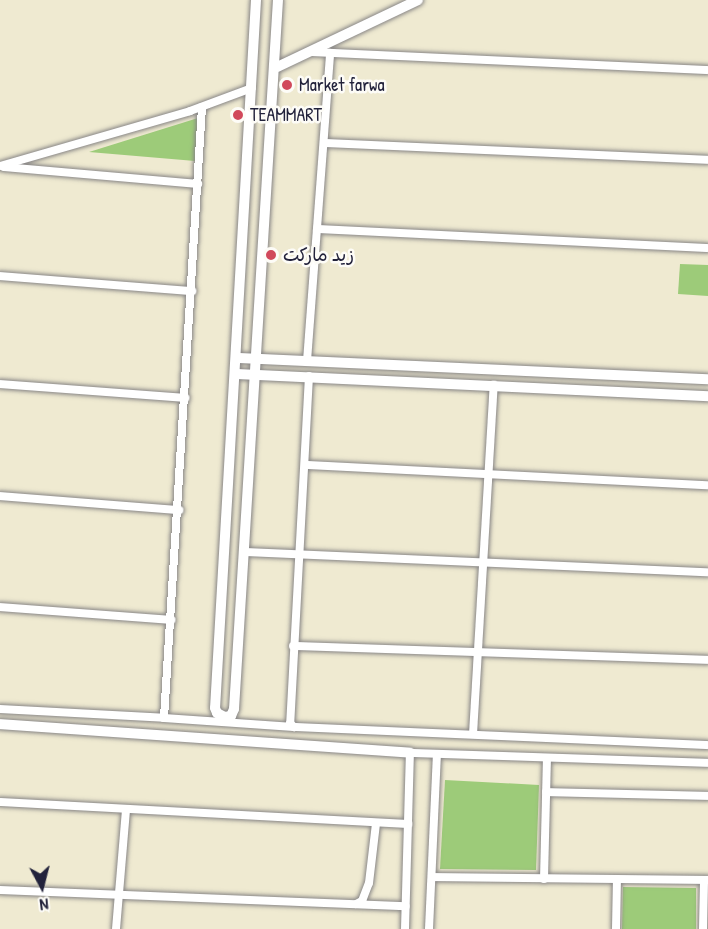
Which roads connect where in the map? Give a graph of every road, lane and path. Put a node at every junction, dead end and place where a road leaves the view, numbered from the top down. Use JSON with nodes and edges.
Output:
{"nodes":[{"id":1,"x":256,"y":0,"type":"edge"},
{"id":2,"x":278,"y":0,"type":"edge"},
{"id":3,"x":418,"y":0,"type":"edge"},
{"id":4,"x":308,"y":52,"type":"junction"},
{"id":5,"x":330,"y":53,"type":"junction"},
{"id":6,"x":277,"y":67,"type":"junction"},
{"id":7,"x":708,"y":70,"type":"edge"},
{"id":8,"x":252,"y":88,"type":"junction"},
{"id":9,"x":202,"y":106,"type":"junction"},
{"id":10,"x":324,"y":143,"type":"junction"},
{"id":11,"x":708,"y":160,"type":"edge"},
{"id":12,"x":0,"y":166,"type":"edge"},
{"id":13,"x":198,"y":184,"type":"junction"},
{"id":14,"x":317,"y":229,"type":"junction"},
{"id":15,"x":708,"y":248,"type":"edge"},
{"id":16,"x":0,"y":276,"type":"edge"},
{"id":17,"x":192,"y":291,"type":"junction"},
{"id":18,"x":239,"y":358,"type":"junction"},
{"id":19,"x":256,"y":358,"type":"junction"},
{"id":20,"x":307,"y":361,"type":"junction"},
{"id":21,"x":237,"y":374,"type":"junction"},
{"id":22,"x":255,"y":374,"type":"junction"},
{"id":23,"x":309,"y":376,"type":"junction"},
{"id":24,"x":677,"y":378,"type":"junction"},
{"id":25,"x":708,"y":379,"type":"edge"},
{"id":26,"x":0,"y":384,"type":"edge"},
{"id":27,"x":494,"y":385,"type":"junction"},
{"id":28,"x":677,"y":395,"type":"junction"},
{"id":29,"x":708,"y":396,"type":"edge"},
{"id":30,"x":185,"y":398,"type":"junction"},
{"id":31,"x":307,"y":465,"type":"junction"},
{"id":32,"x":489,"y":475,"type":"junction"},
{"id":33,"x":708,"y":485,"type":"edge"},
{"id":34,"x":0,"y":496,"type":"edge"},
{"id":35,"x":179,"y":510,"type":"junction"},
{"id":36,"x":244,"y":552,"type":"junction"},
{"id":37,"x":299,"y":553,"type":"junction"},
{"id":38,"x":483,"y":561,"type":"junction"},
{"id":39,"x":708,"y":572,"type":"edge"},
{"id":40,"x":0,"y":607,"type":"edge"},
{"id":41,"x":172,"y":620,"type":"junction"},
{"id":42,"x":293,"y":646,"type":"junction"},
{"id":43,"x":477,"y":651,"type":"junction"},
{"id":44,"x":708,"y":660,"type":"edge"},
{"id":45,"x":0,"y":709,"type":"edge"},
{"id":46,"x":164,"y":717,"type":"junction"},
{"id":47,"x":0,"y":724,"type":"edge"},
{"id":48,"x":294,"y":727,"type":"junction"},
{"id":49,"x":473,"y":734,"type":"junction"},
{"id":50,"x":708,"y":745,"type":"edge"},
{"id":51,"x":410,"y":753,"type":"junction"},
{"id":52,"x":437,"y":754,"type":"junction"},
{"id":53,"x":547,"y":759,"type":"junction"},
{"id":54,"x":708,"y":763,"type":"edge"},
{"id":55,"x":546,"y":792,"type":"junction"},
{"id":56,"x":708,"y":796,"type":"edge"},
{"id":57,"x":0,"y":802,"type":"edge"},
{"id":58,"x":126,"y":809,"type":"junction"},
{"id":59,"x":376,"y":823,"type":"junction"},
{"id":60,"x":408,"y":824,"type":"junction"},
{"id":61,"x":432,"y":877,"type":"junction"},
{"id":62,"x":544,"y":879,"type":"junction"},
{"id":63,"x":617,"y":879,"type":"junction"},
{"id":64,"x":706,"y":880,"type":"edge"},
{"id":65,"x":0,"y":890,"type":"edge"},
{"id":66,"x":118,"y":892,"type":"junction"},
{"id":67,"x":356,"y":904,"type":"junction"},
{"id":68,"x":406,"y":906,"type":"junction"},
{"id":69,"x":116,"y":929,"type":"edge"},
{"id":70,"x":405,"y":929,"type":"edge"},
{"id":71,"x":429,"y":929,"type":"edge"},
{"id":72,"x":616,"y":929,"type":"edge"},
{"id":73,"x":703,"y":929,"type":"edge"}],
"edges":[{"from":1,"to":8,"type":"street"},
{"from":2,"to":6,"type":"street"},
{"from":3,"to":4,"type":"street"},
{"from":4,"to":5,"type":"street"},
{"from":4,"to":6,"type":"street"},
{"from":5,"to":7,"type":"street"},
{"from":5,"to":10,"type":"street"},
{"from":6,"to":19,"type":"street"},
{"from":8,"to":9,"type":"street"},
{"from":8,"to":18,"type":"street"},
{"from":9,"to":12,"type":"street"},
{"from":9,"to":13,"type":"street"},
{"from":10,"to":11,"type":"street"},
{"from":10,"to":14,"type":"street"},
{"from":12,"to":13,"type":"street"},
{"from":13,"to":17,"type":"street"},
{"from":14,"to":15,"type":"street"},
{"from":14,"to":20,"type":"street"},
{"from":16,"to":17,"type":"street"},
{"from":17,"to":30,"type":"street"},
{"from":18,"to":19,"type":"street"},
{"from":18,"to":21,"type":"street"},
{"from":19,"to":20,"type":"street"},
{"from":19,"to":22,"type":"street"},
{"from":20,"to":24,"type":"street"},
{"from":21,"to":22,"type":"street"},
{"from":21,"to":36,"type":"street"},
{"from":22,"to":23,"type":"street"},
{"from":22,"to":36,"type":"street"},
{"from":23,"to":27,"type":"street"},
{"from":23,"to":31,"type":"street"},
{"from":24,"to":25,"type":"street"},
{"from":24,"to":28,"type":"street"},
{"from":26,"to":30,"type":"street"},
{"from":27,"to":28,"type":"street"},
{"from":27,"to":32,"type":"street"},
{"from":28,"to":29,"type":"street"},
{"from":30,"to":35,"type":"street"},
{"from":31,"to":32,"type":"street"},
{"from":31,"to":37,"type":"street"},
{"from":32,"to":33,"type":"street"},
{"from":32,"to":38,"type":"street"},
{"from":34,"to":35,"type":"street"},
{"from":35,"to":41,"type":"street"},
{"from":36,"to":37,"type":"street"},
{"from":37,"to":38,"type":"street"},
{"from":37,"to":42,"type":"street"},
{"from":38,"to":39,"type":"street"},
{"from":38,"to":43,"type":"street"},
{"from":40,"to":41,"type":"street"},
{"from":41,"to":46,"type":"street"},
{"from":42,"to":43,"type":"street"},
{"from":42,"to":48,"type":"street"},
{"from":43,"to":44,"type":"street"},
{"from":43,"to":49,"type":"street"},
{"from":45,"to":46,"type":"street"},
{"from":46,"to":48,"type":"street"},
{"from":47,"to":51,"type":"street"},
{"from":48,"to":49,"type":"street"},
{"from":49,"to":50,"type":"street"},
{"from":51,"to":52,"type":"street"},
{"from":51,"to":60,"type":"street"},
{"from":52,"to":53,"type":"street"},
{"from":52,"to":61,"type":"street"},
{"from":53,"to":54,"type":"street"},
{"from":53,"to":55,"type":"street"},
{"from":55,"to":56,"type":"street"},
{"from":55,"to":62,"type":"street"},
{"from":57,"to":58,"type":"street"},
{"from":58,"to":59,"type":"street"},
{"from":58,"to":66,"type":"street"},
{"from":59,"to":60,"type":"street"},
{"from":59,"to":67,"type":"street"},
{"from":60,"to":68,"type":"street"},
{"from":61,"to":62,"type":"street"},
{"from":61,"to":71,"type":"street"},
{"from":62,"to":63,"type":"street"},
{"from":63,"to":64,"type":"street"},
{"from":63,"to":72,"type":"street"},
{"from":64,"to":73,"type":"street"},
{"from":65,"to":66,"type":"street"},
{"from":66,"to":67,"type":"street"},
{"from":66,"to":69,"type":"street"},
{"from":67,"to":68,"type":"street"},
{"from":68,"to":70,"type":"street"}]}
